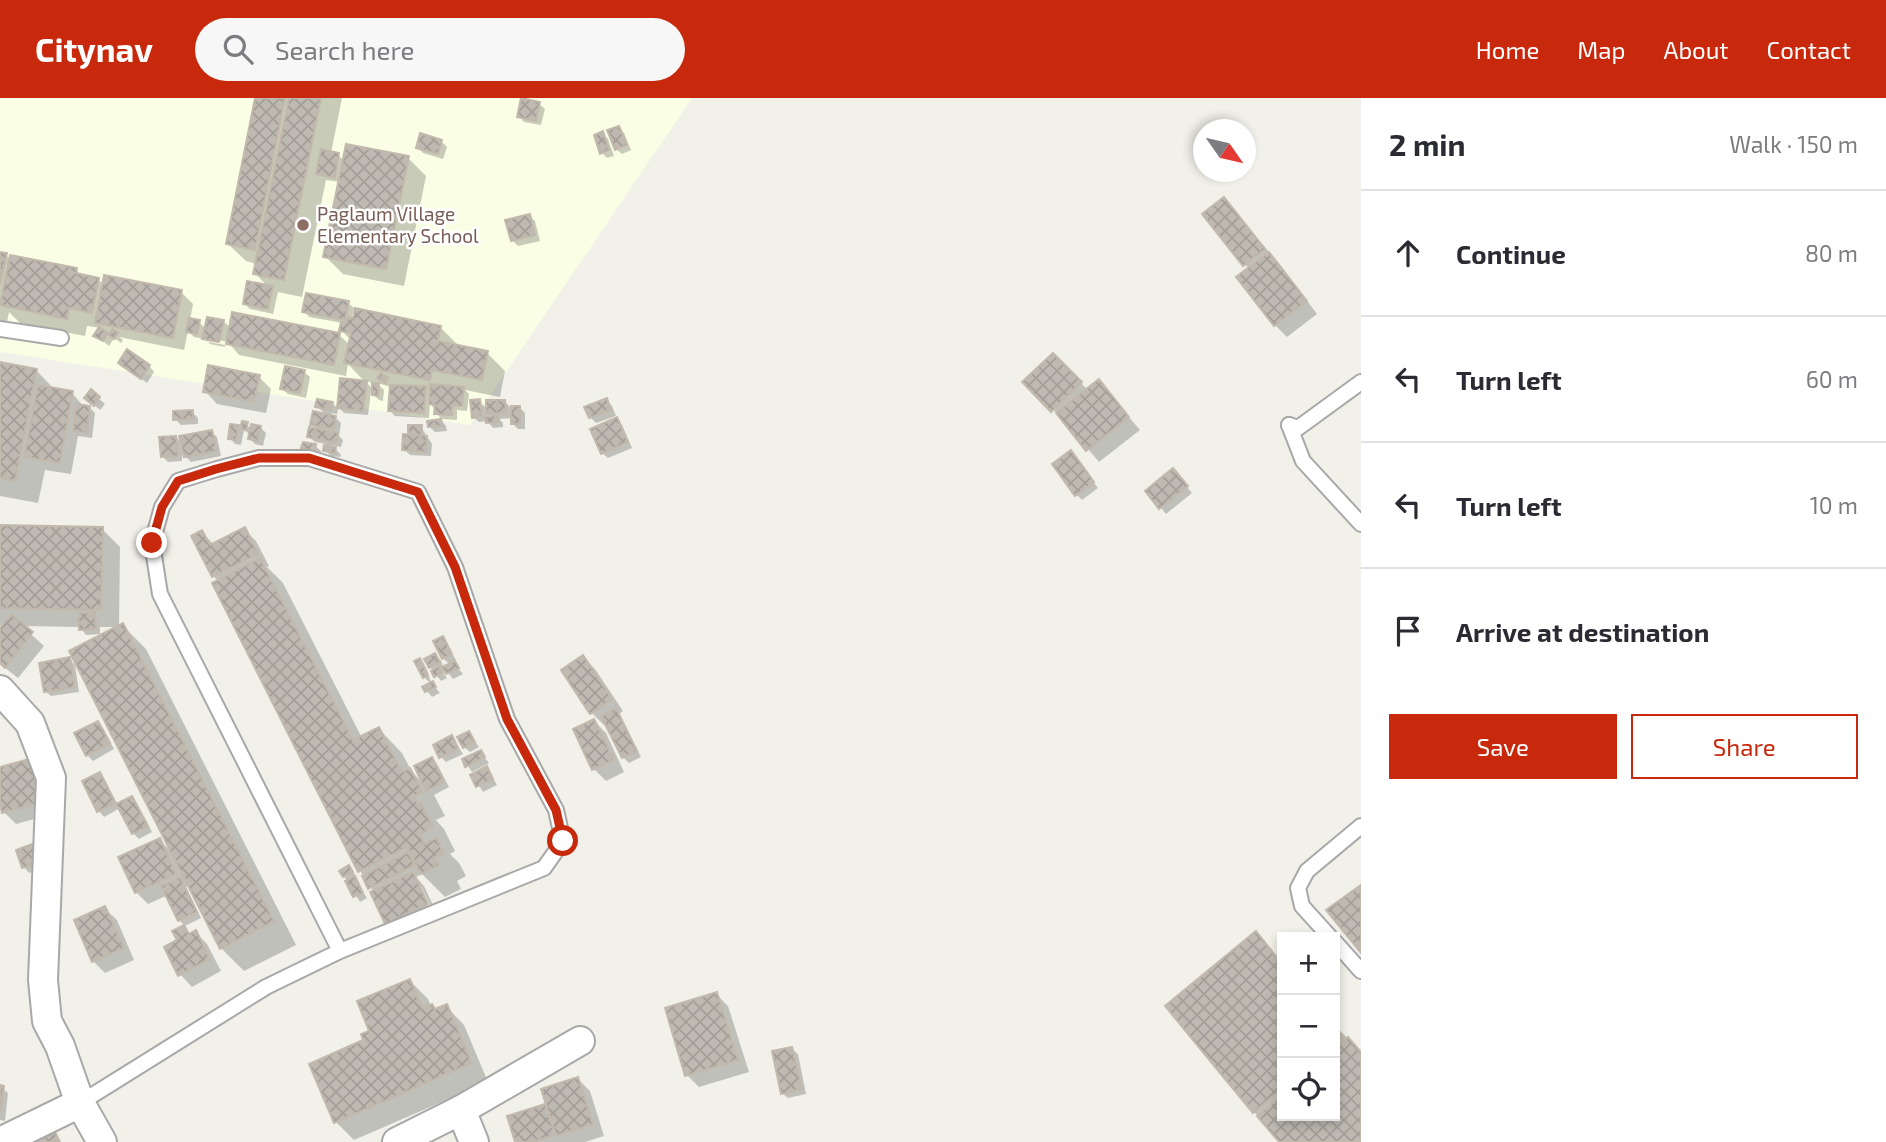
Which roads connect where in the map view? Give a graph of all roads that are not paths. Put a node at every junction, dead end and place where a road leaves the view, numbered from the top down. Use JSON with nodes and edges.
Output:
{"nodes":[{"id":1,"x":0,"y":330,"type":"edge"},
{"id":2,"x":61,"y":338,"type":"dead end"},
{"id":3,"x":1361,"y":382,"type":"edge"},
{"id":4,"x":1361,"y":524,"type":"edge"},
{"id":5,"x":0,"y":690,"type":"edge"},
{"id":6,"x":1361,"y":826,"type":"edge"},
{"id":7,"x":1325,"y":932,"type":"edge"},
{"id":8,"x":1340,"y":948,"type":"edge"},
{"id":9,"x":340,"y":951,"type":"junction"},
{"id":10,"x":1361,"y":971,"type":"edge"},
{"id":11,"x":580,"y":1041,"type":"dead end"},
{"id":12,"x":80,"y":1103,"type":"junction"},
{"id":13,"x":461,"y":1110,"type":"junction"},
{"id":14,"x":0,"y":1142,"type":"edge"},
{"id":15,"x":102,"y":1142,"type":"edge"},
{"id":16,"x":397,"y":1142,"type":"edge"},
{"id":17,"x":474,"y":1142,"type":"edge"}],
"edges":[{"from":1,"to":2,"type":"lane"},
{"from":3,"to":4,"type":"lane"},
{"from":5,"to":12,"type":"street"},
{"from":6,"to":7,"type":"lane"},
{"from":8,"to":10,"type":"lane"},
{"from":9,"to":9,"type":"lane"},
{"from":9,"to":12,"type":"lane"},
{"from":11,"to":13,"type":"street"},
{"from":12,"to":14,"type":"street"},
{"from":12,"to":15,"type":"street"},
{"from":13,"to":16,"type":"street"},
{"from":13,"to":17,"type":"street"}]}
